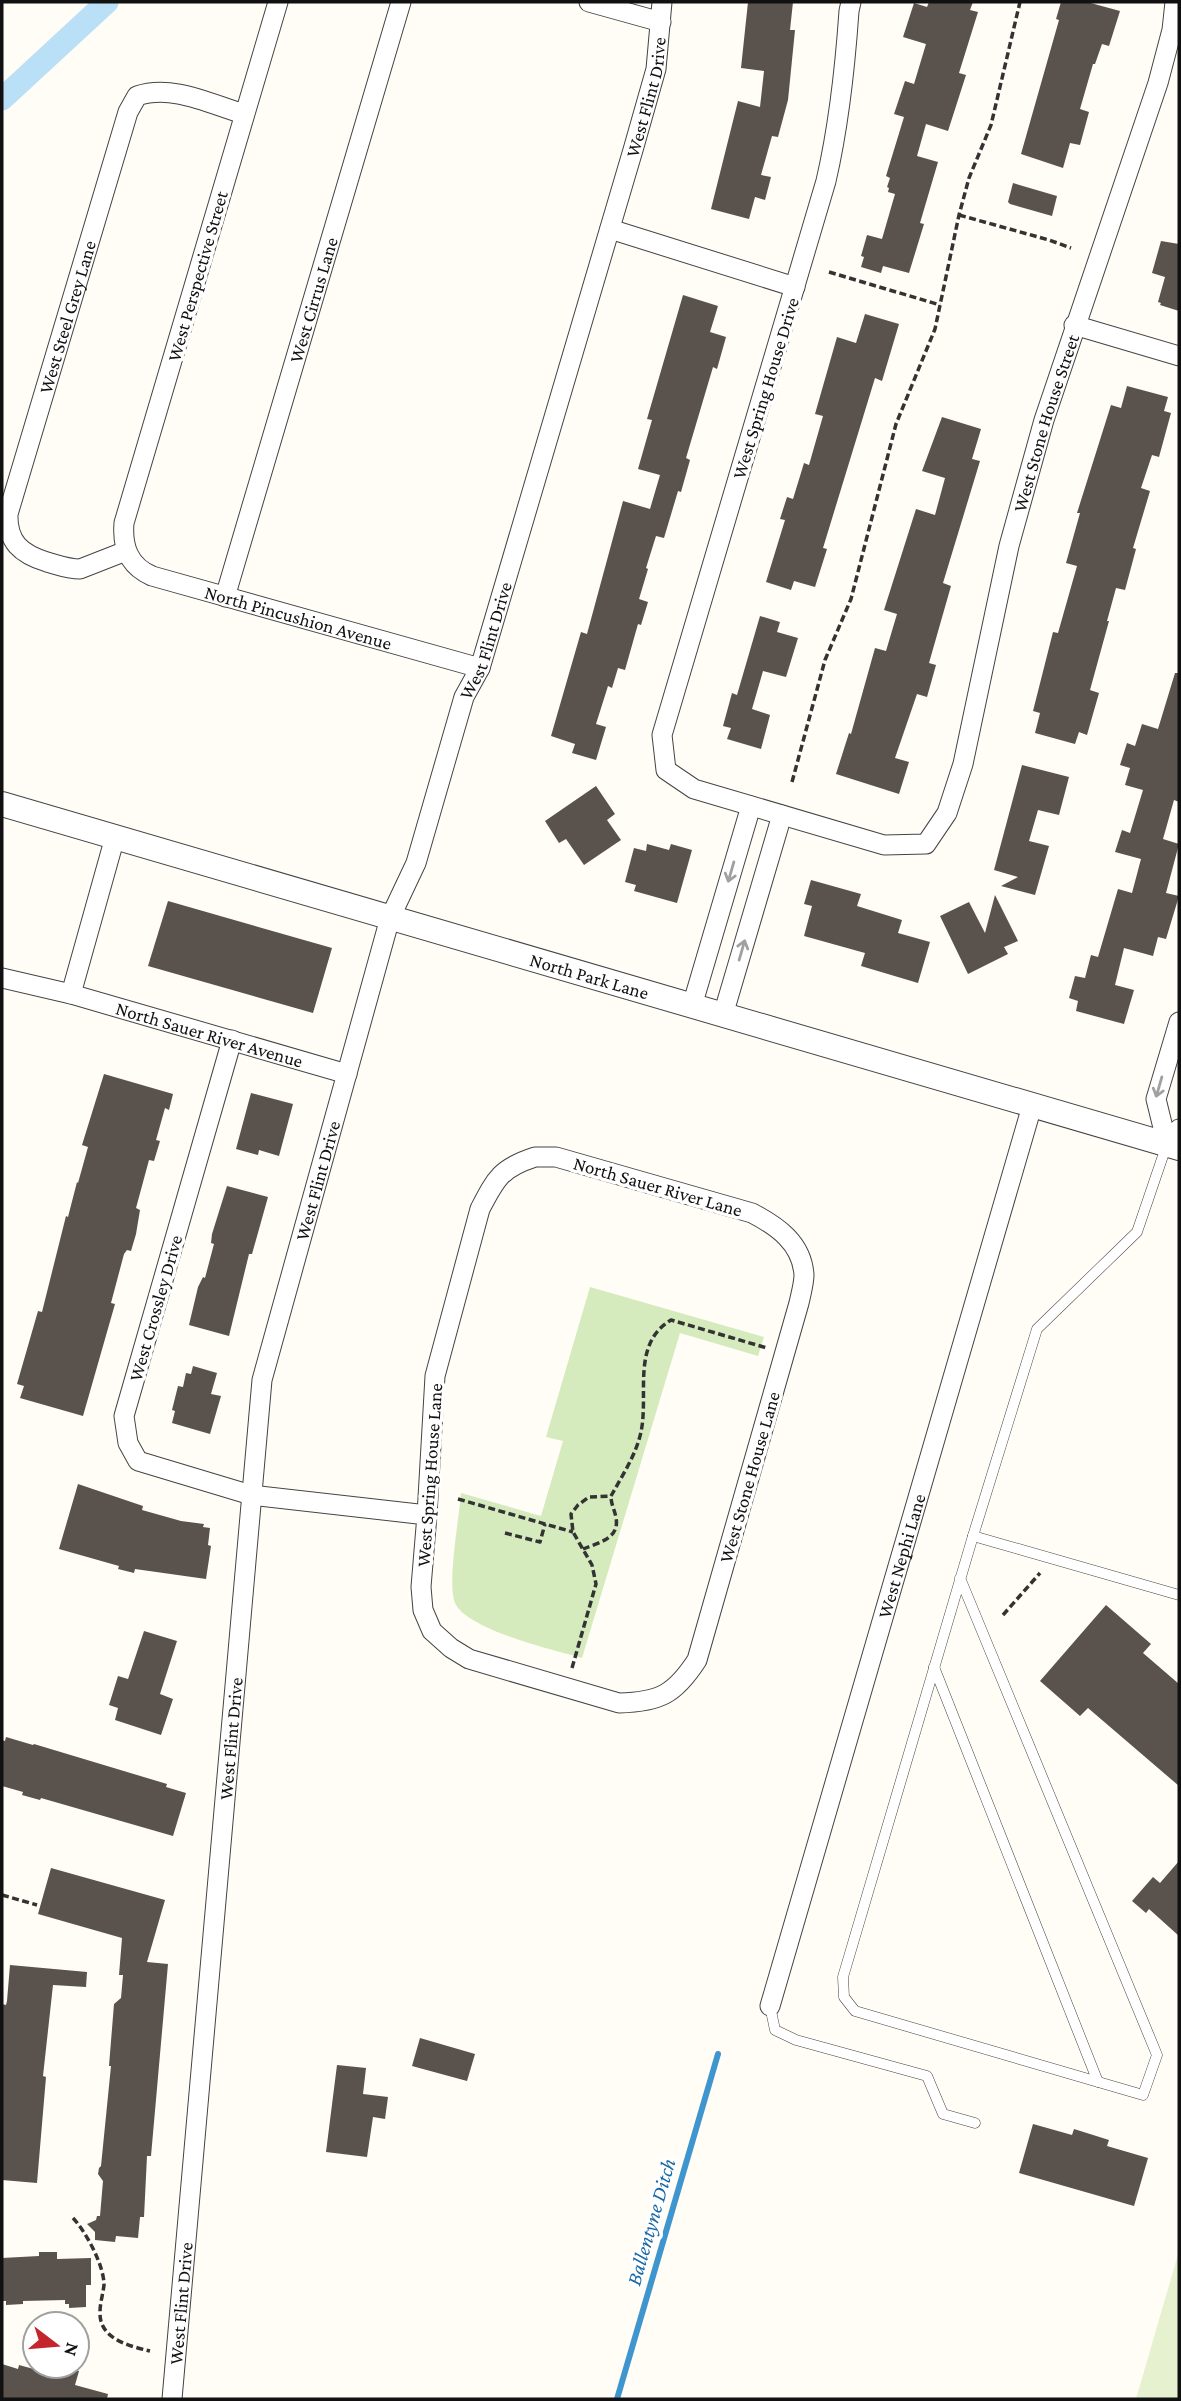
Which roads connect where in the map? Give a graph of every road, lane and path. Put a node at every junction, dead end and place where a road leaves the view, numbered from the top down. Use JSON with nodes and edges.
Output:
{"nodes":[{"id":1,"x":278,"y":2,"type":"edge"},
{"id":2,"x":401,"y":2,"type":"edge"},
{"id":3,"x":589,"y":2,"type":"edge"},
{"id":4,"x":663,"y":2,"type":"edge"},
{"id":5,"x":851,"y":2,"type":"edge"},
{"id":6,"x":1020,"y":2,"type":"edge"},
{"id":7,"x":1175,"y":2,"type":"edge"},
{"id":8,"x":661,"y":22,"type":"junction"},
{"id":9,"x":244,"y":114,"type":"junction"},
{"id":10,"x":959,"y":215,"type":"junction"},
{"id":11,"x":610,"y":229,"type":"junction"},
{"id":12,"x":1071,"y":248,"type":"dead end"},
{"id":13,"x":829,"y":272,"type":"dead end"},
{"id":14,"x":795,"y":287,"type":"junction"},
{"id":15,"x":940,"y":305,"type":"junction"},
{"id":16,"x":1074,"y":326,"type":"junction"},
{"id":17,"x":1179,"y":356,"type":"edge"},
{"id":18,"x":126,"y":551,"type":"junction"},
{"id":19,"x":225,"y":597,"type":"junction"},
{"id":20,"x":480,"y":668,"type":"junction"},
{"id":21,"x":792,"y":782,"type":"dead end"},
{"id":22,"x":2,"y":804,"type":"edge"},
{"id":23,"x":751,"y":806,"type":"junction"},
{"id":24,"x":782,"y":815,"type":"junction"},
{"id":25,"x":115,"y":837,"type":"junction"},
{"id":26,"x":390,"y":918,"type":"junction"},
{"id":27,"x":2,"y":978,"type":"edge"},
{"id":28,"x":71,"y":994,"type":"junction"},
{"id":29,"x":692,"y":1006,"type":"junction"},
{"id":30,"x":723,"y":1015,"type":"junction"},
{"id":31,"x":1179,"y":1022,"type":"edge"},
{"id":32,"x":232,"y":1040,"type":"junction"},
{"id":33,"x":347,"y":1074,"type":"junction"},
{"id":34,"x":1032,"y":1105,"type":"junction"},
{"id":35,"x":1175,"y":1141,"type":"edge"},
{"id":36,"x":511,"y":1165,"type":"joint"},
{"id":37,"x":795,"y":1247,"type":"joint"},
{"id":38,"x":773,"y":1349,"type":"dead end"},
{"id":39,"x":251,"y":1495,"type":"junction"},
{"id":40,"x":611,"y":1496,"type":"junction"},
{"id":41,"x":458,"y":1499,"type":"dead end"},
{"id":42,"x":427,"y":1515,"type":"junction"},
{"id":43,"x":545,"y":1524,"type":"junction"},
{"id":44,"x":573,"y":1532,"type":"junction"},
{"id":45,"x":505,"y":1533,"type":"dead end"},
{"id":46,"x":973,"y":1536,"type":"junction"},
{"id":47,"x":583,"y":1549,"type":"junction"},
{"id":48,"x":1040,"y":1573,"type":"dead end"},
{"id":49,"x":960,"y":1578,"type":"junction"},
{"id":50,"x":1179,"y":1595,"type":"edge"},
{"id":51,"x":1003,"y":1615,"type":"dead end"},
{"id":52,"x":432,"y":1631,"type":"joint"},
{"id":53,"x":934,"y":1667,"type":"junction"},
{"id":54,"x":572,"y":1668,"type":"dead end"},
{"id":55,"x":2,"y":1895,"type":"edge"},
{"id":56,"x":37,"y":1905,"type":"dead end"},
{"id":57,"x":769,"y":2006,"type":"joint"},
{"id":58,"x":1098,"y":2082,"type":"junction"},
{"id":59,"x":975,"y":2123,"type":"dead end"},
{"id":60,"x":73,"y":2218,"type":"dead end"},
{"id":61,"x":150,"y":2351,"type":"dead end"},
{"id":62,"x":172,"y":2399,"type":"edge"}],
"edges":[{"from":1,"to":9,"type":"street","name":"West Perspective Street"},
{"from":2,"to":19,"type":"street","name":"West Cirrus Lane"},
{"from":3,"to":8,"type":"street"},
{"from":4,"to":8,"type":"street","name":"West Flint Drive"},
{"from":5,"to":14,"type":"street","name":"West Spring House Drive"},
{"from":6,"to":10,"type":"path"},
{"from":7,"to":16,"type":"street","name":"West Stone House Street"},
{"from":8,"to":11,"type":"street","name":"West Flint Drive"},
{"from":9,"to":18,"type":"street","name":"West Perspective Street"},
{"from":9,"to":18,"type":"street","name":"West Steel Grey Lane"},
{"from":10,"to":12,"type":"path"},
{"from":10,"to":15,"type":"path"},
{"from":11,"to":14,"type":"street"},
{"from":11,"to":20,"type":"street","name":"West Flint Drive"},
{"from":13,"to":15,"type":"path"},
{"from":14,"to":23,"type":"street","name":"West Spring House Drive"},
{"from":15,"to":21,"type":"path"},
{"from":16,"to":17,"type":"street"},
{"from":16,"to":24,"type":"street","name":"West Stone House Street"},
{"from":18,"to":19,"type":"street","name":"North Pincushion Avenue"},
{"from":19,"to":20,"type":"street","name":"North Pincushion Avenue"},
{"from":20,"to":26,"type":"street","name":"West Flint Drive"},
{"from":22,"to":25,"type":"street","name":"North Park Lane"},
{"from":23,"to":24,"type":"street"},
{"from":23,"to":29,"type":"street","one_way":true},
{"from":30,"to":24,"type":"street","one_way":true},
{"from":25,"to":26,"type":"street","name":"North Park Lane"},
{"from":25,"to":28,"type":"street"},
{"from":26,"to":29,"type":"street","name":"North Park Lane"},
{"from":26,"to":33,"type":"street","name":"West Flint Drive"},
{"from":27,"to":28,"type":"street","name":"North Sauer River Avenue"},
{"from":28,"to":32,"type":"street","name":"North Sauer River Avenue"},
{"from":29,"to":30,"type":"street","name":"North Park Lane"},
{"from":30,"to":34,"type":"street","name":"North Park Lane"},
{"from":31,"to":35,"type":"street","one_way":true},
{"from":32,"to":33,"type":"street","name":"North Sauer River Avenue"},
{"from":32,"to":39,"type":"street","name":"West Crossley Drive"},
{"from":33,"to":39,"type":"street","name":"West Flint Drive"},
{"from":34,"to":35,"type":"street","name":"North Park Lane"},
{"from":34,"to":57,"type":"street","name":"West Nephi Lane"},
{"from":35,"to":46,"type":"lane"},
{"from":36,"to":37,"type":"street","name":"North Sauer River Lane"},
{"from":36,"to":42,"type":"street","name":"West Spring House Lane"},
{"from":37,"to":52,"type":"street","name":"West Stone House Lane"},
{"from":38,"to":40,"type":"path"},
{"from":39,"to":42,"type":"street"},
{"from":39,"to":62,"type":"street","name":"West Flint Drive"},
{"from":40,"to":44,"type":"path"},
{"from":40,"to":47,"type":"path"},
{"from":41,"to":43,"type":"path"},
{"from":42,"to":52,"type":"street","name":"West Spring House Lane"},
{"from":43,"to":44,"type":"path"},
{"from":43,"to":45,"type":"path"},
{"from":44,"to":47,"type":"path"},
{"from":46,"to":49,"type":"lane"},
{"from":46,"to":50,"type":"lane"},
{"from":47,"to":54,"type":"path"},
{"from":48,"to":51,"type":"path"},
{"from":49,"to":53,"type":"lane"},
{"from":49,"to":58,"type":"lane"},
{"from":53,"to":58,"type":"lane"},
{"from":53,"to":58,"type":"lane"},
{"from":55,"to":56,"type":"path"},
{"from":57,"to":59,"type":"lane"},
{"from":60,"to":61,"type":"path"}]}
